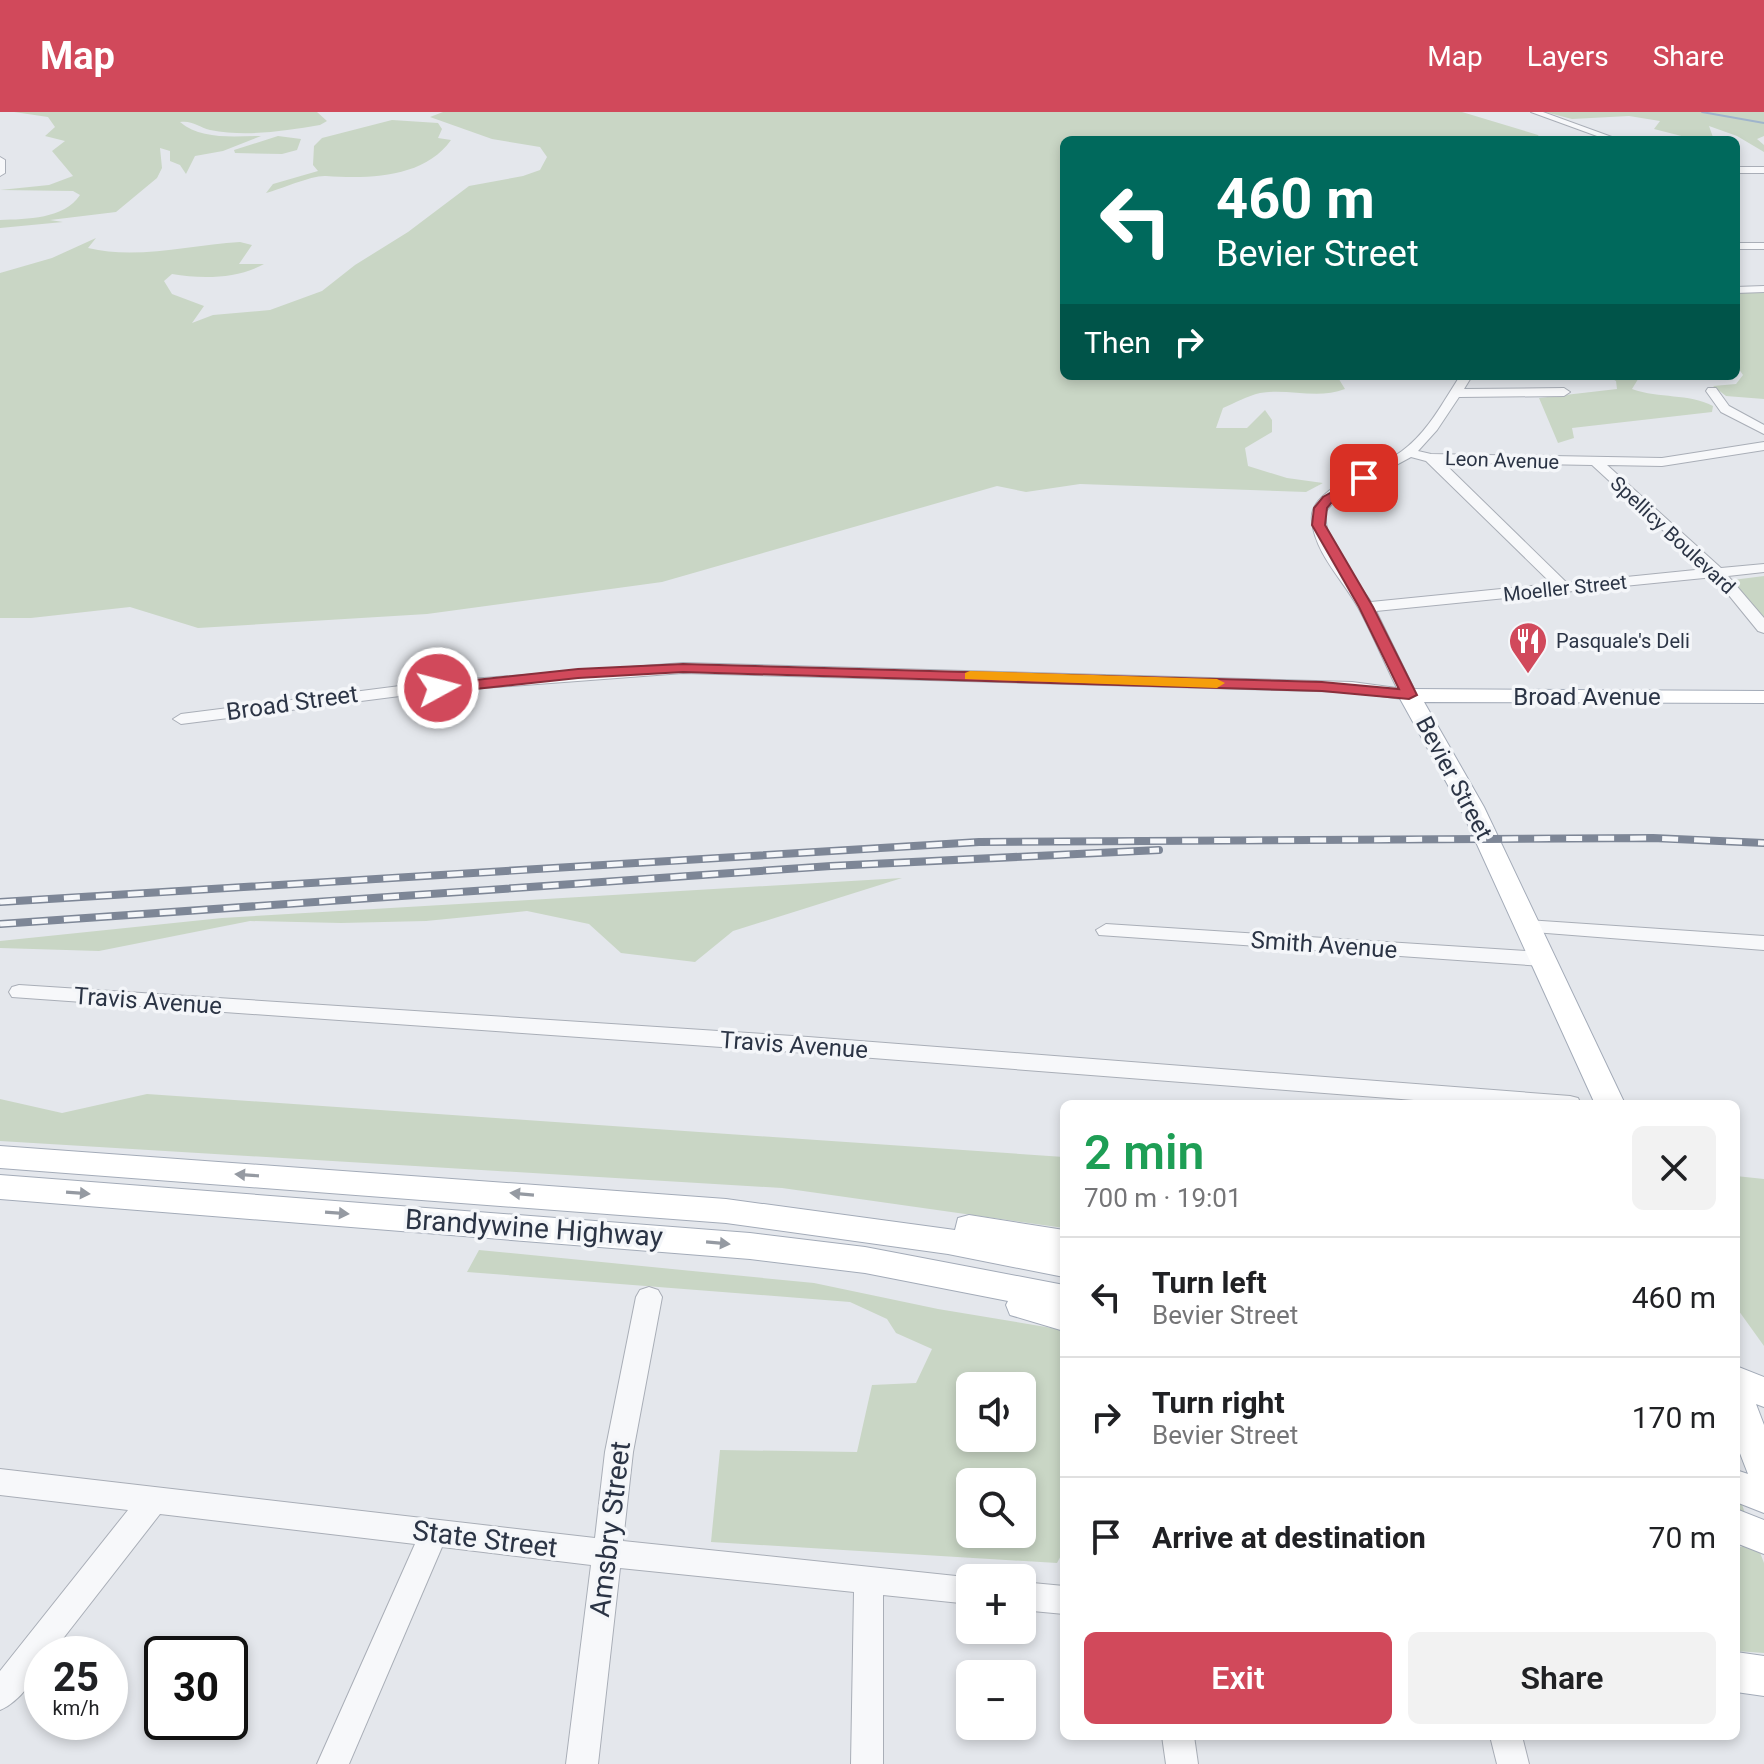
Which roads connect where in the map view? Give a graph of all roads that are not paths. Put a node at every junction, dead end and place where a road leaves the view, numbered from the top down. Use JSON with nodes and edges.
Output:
{"nodes":[{"id":1,"x":1535,"y":112,"type":"edge"},
{"id":2,"x":1604,"y":136,"type":"edge"},
{"id":3,"x":0,"y":160,"type":"edge"},
{"id":4,"x":1740,"y":170,"type":"edge"},
{"id":5,"x":1764,"y":170,"type":"edge"},
{"id":6,"x":0,"y":173,"type":"edge"},
{"id":7,"x":1740,"y":246,"type":"edge"},
{"id":8,"x":1764,"y":246,"type":"edge"},
{"id":9,"x":1764,"y":289,"type":"edge"},
{"id":10,"x":1740,"y":290,"type":"edge"},
{"id":11,"x":1463,"y":380,"type":"edge"},
{"id":12,"x":1712,"y":391,"type":"dead end"},
{"id":13,"x":1564,"y":392,"type":"dead end"},
{"id":14,"x":1455,"y":393,"type":"junction"},
{"id":15,"x":1764,"y":430,"type":"edge"},
{"id":16,"x":1764,"y":446,"type":"edge"},
{"id":17,"x":1409,"y":453,"type":"junction"},
{"id":18,"x":1431,"y":458,"type":"junction"},
{"id":19,"x":1597,"y":463,"type":"junction"},
{"id":20,"x":1764,"y":568,"type":"edge"},
{"id":21,"x":1718,"y":573,"type":"junction"},
{"id":22,"x":1564,"y":588,"type":"junction"},
{"id":23,"x":1366,"y":607,"type":"junction"},
{"id":24,"x":1764,"y":628,"type":"edge"},
{"id":25,"x":1409,"y":695,"type":"junction"},
{"id":26,"x":1764,"y":697,"type":"edge"},
{"id":27,"x":1486,"y":698,"type":"junction"},
{"id":28,"x":181,"y":719,"type":"dead end"},
{"id":29,"x":1445,"y":756,"type":"junction"},
{"id":30,"x":1527,"y":926,"type":"junction"},
{"id":31,"x":1106,"y":930,"type":"dead end"},
{"id":32,"x":1764,"y":943,"type":"edge"},
{"id":33,"x":1543,"y":959,"type":"junction"},
{"id":34,"x":19,"y":992,"type":"dead end"},
{"id":35,"x":1518,"y":1100,"type":"edge"},
{"id":36,"x":1608,"y":1100,"type":"edge"},
{"id":37,"x":0,"y":1157,"type":"edge"},
{"id":38,"x":0,"y":1187,"type":"edge"},
{"id":39,"x":579,"y":1199,"type":"junction"},
{"id":40,"x":1060,"y":1242,"type":"edge"},
{"id":41,"x":865,"y":1260,"type":"junction"},
{"id":42,"x":1060,"y":1263,"type":"edge"},
{"id":43,"x":649,"y":1297,"type":"dead end"},
{"id":44,"x":1060,"y":1297,"type":"edge"},
{"id":45,"x":1060,"y":1316,"type":"edge"},
{"id":46,"x":1740,"y":1383,"type":"edge"},
{"id":47,"x":1764,"y":1392,"type":"edge"},
{"id":48,"x":1740,"y":1408,"type":"edge"},
{"id":49,"x":1764,"y":1469,"type":"edge"},
{"id":50,"x":0,"y":1482,"type":"edge"},
{"id":51,"x":1740,"y":1487,"type":"edge"},
{"id":52,"x":1764,"y":1496,"type":"edge"},
{"id":53,"x":154,"y":1499,"type":"junction"},
{"id":54,"x":1740,"y":1528,"type":"edge"},
{"id":55,"x":434,"y":1532,"type":"junction"},
{"id":56,"x":1764,"y":1537,"type":"edge"},
{"id":57,"x":605,"y":1553,"type":"junction"},
{"id":58,"x":869,"y":1580,"type":"junction"},
{"id":59,"x":956,"y":1589,"type":"edge"},
{"id":60,"x":1036,"y":1597,"type":"edge"},
{"id":61,"x":1060,"y":1600,"type":"edge"},
{"id":62,"x":1740,"y":1673,"type":"edge"},
{"id":63,"x":1764,"y":1676,"type":"edge"},
{"id":64,"x":0,"y":1695,"type":"edge"},
{"id":65,"x":1179,"y":1740,"type":"edge"},
{"id":66,"x":1507,"y":1740,"type":"edge"},
{"id":67,"x":333,"y":1764,"type":"edge"},
{"id":68,"x":582,"y":1764,"type":"edge"},
{"id":69,"x":867,"y":1764,"type":"edge"},
{"id":70,"x":1182,"y":1764,"type":"edge"},
{"id":71,"x":1513,"y":1764,"type":"edge"}],
"edges":[{"from":1,"to":2,"type":"street"},
{"from":3,"to":6,"type":"street"},
{"from":4,"to":5,"type":"street"},
{"from":7,"to":8,"type":"street"},
{"from":9,"to":10,"type":"street"},
{"from":11,"to":14,"type":"street","name":"Bevier Street"},
{"from":12,"to":15,"type":"street"},
{"from":13,"to":14,"type":"street"},
{"from":14,"to":17,"type":"street","name":"Bevier Street"},
{"from":16,"to":19,"type":"street","name":"Spellicy Boulevard"},
{"from":17,"to":18,"type":"street","name":"Leon Avenue"},
{"from":17,"to":23,"type":"street","name":"Bevier Street"},
{"from":18,"to":19,"type":"street","name":"Leon Avenue"},
{"from":18,"to":22,"type":"street"},
{"from":19,"to":21,"type":"street","name":"Spellicy Boulevard"},
{"from":20,"to":21,"type":"street","name":"Moeller Street"},
{"from":21,"to":22,"type":"street","name":"Moeller Street"},
{"from":21,"to":24,"type":"street","name":"Spellicy Boulevard"},
{"from":22,"to":23,"type":"street","name":"Moeller Street"},
{"from":23,"to":25,"type":"street","name":"Bevier Street"},
{"from":25,"to":27,"type":"main road","name":"Broad Avenue"},
{"from":25,"to":28,"type":"street","name":"Broad Street"},
{"from":25,"to":29,"type":"main road","name":"Bevier Street"},
{"from":26,"to":27,"type":"main road","name":"Broad Avenue"},
{"from":27,"to":29,"type":"main road"},
{"from":29,"to":30,"type":"main road","name":"Bevier Street"},
{"from":30,"to":32,"type":"street"},
{"from":30,"to":33,"type":"main road","name":"Bevier Street"},
{"from":31,"to":33,"type":"street","name":"Smith Avenue"},
{"from":33,"to":36,"type":"main road","name":"Bevier Street"},
{"from":34,"to":35,"type":"street","name":"Travis Avenue"},
{"from":39,"to":37,"type":"main road","name":"Brandywine Highway","one_way":true},
{"from":38,"to":41,"type":"main road","name":"Brandywine Highway","one_way":true},
{"from":39,"to":40,"type":"main road"},
{"from":39,"to":42,"type":"main road","name":"Brandywine Highway"},
{"from":41,"to":44,"type":"main road","name":"Brandywine Highway"},
{"from":41,"to":45,"type":"main road"},
{"from":43,"to":57,"type":"street","name":"Amsbry Street"},
{"from":46,"to":47,"type":"main road"},
{"from":48,"to":49,"type":"main road"},
{"from":50,"to":53,"type":"street","name":"State Street"},
{"from":51,"to":52,"type":"main road"},
{"from":53,"to":55,"type":"street","name":"State Street"},
{"from":53,"to":64,"type":"street"},
{"from":54,"to":56,"type":"main road"},
{"from":55,"to":57,"type":"street","name":"State Street"},
{"from":55,"to":67,"type":"street"},
{"from":57,"to":58,"type":"street","name":"State Street"},
{"from":57,"to":68,"type":"street","name":"Amsbry Street"},
{"from":58,"to":59,"type":"street","name":"State Street"},
{"from":58,"to":69,"type":"street"},
{"from":60,"to":61,"type":"street"},
{"from":62,"to":63,"type":"main road"},
{"from":65,"to":70,"type":"street"},
{"from":66,"to":71,"type":"street"}]}
